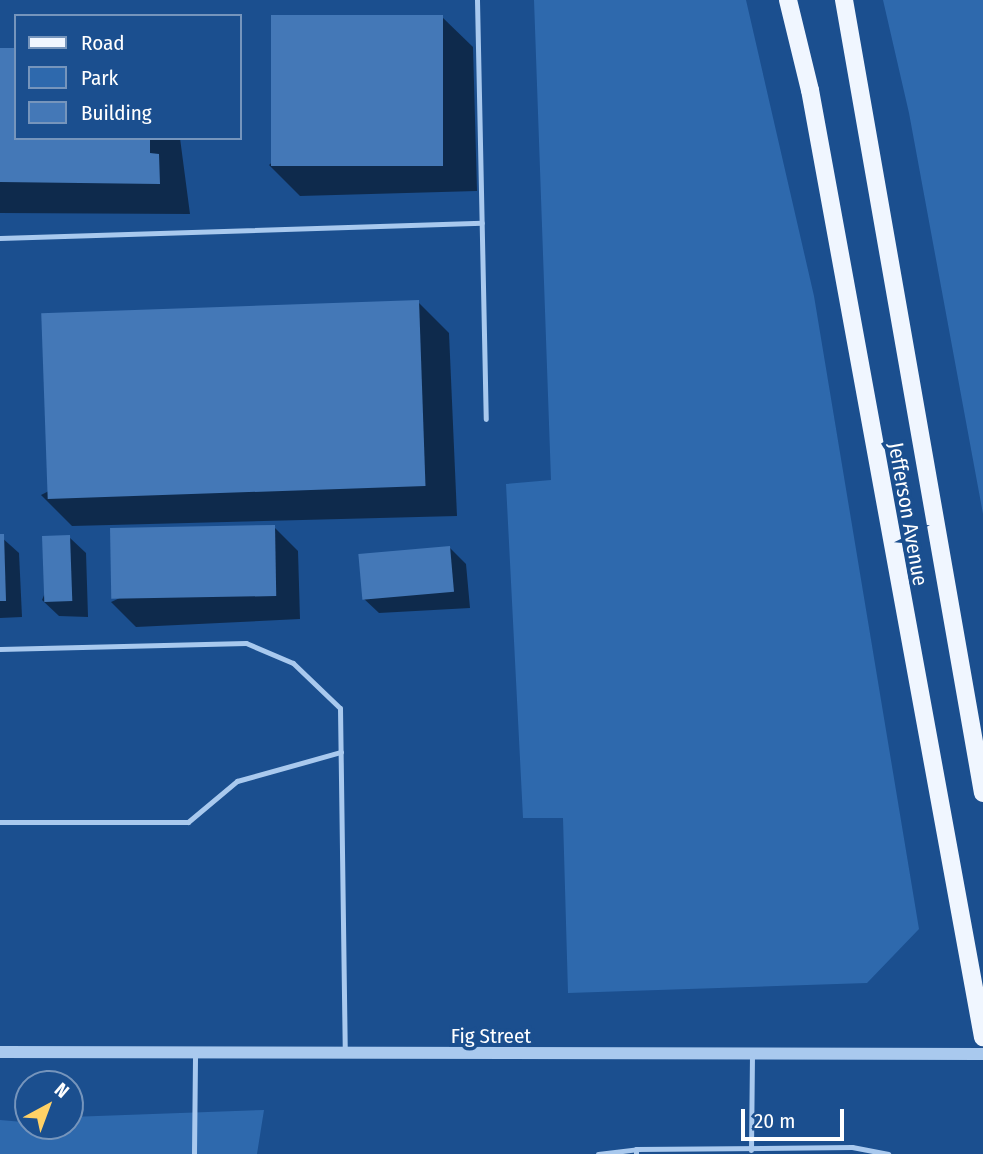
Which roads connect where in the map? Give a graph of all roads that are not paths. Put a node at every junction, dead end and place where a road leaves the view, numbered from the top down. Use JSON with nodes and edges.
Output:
{"nodes":[{"id":1,"x":477,"y":0,"type":"edge"},
{"id":2,"x":788,"y":0,"type":"edge"},
{"id":3,"x":844,"y":0,"type":"edge"},
{"id":4,"x":482,"y":223,"type":"junction"},
{"id":5,"x":0,"y":238,"type":"edge"},
{"id":6,"x":486,"y":419,"type":"dead end"},
{"id":7,"x":0,"y":649,"type":"edge"},
{"id":8,"x":341,"y":752,"type":"junction"},
{"id":9,"x":983,"y":793,"type":"edge"},
{"id":10,"x":0,"y":822,"type":"edge"},
{"id":11,"x":983,"y":1037,"type":"edge"},
{"id":12,"x":195,"y":1049,"type":"junction"},
{"id":13,"x":0,"y":1052,"type":"edge"},
{"id":14,"x":345,"y":1052,"type":"junction"},
{"id":15,"x":983,"y":1054,"type":"edge"},
{"id":16,"x":752,"y":1055,"type":"junction"},
{"id":17,"x":751,"y":1150,"type":"junction"},
{"id":18,"x":809,"y":1151,"type":"edge"},
{"id":19,"x":636,"y":1152,"type":"edge"},
{"id":20,"x":707,"y":1152,"type":"edge"},
{"id":21,"x":194,"y":1154,"type":"edge"},
{"id":22,"x":598,"y":1154,"type":"edge"},
{"id":23,"x":888,"y":1154,"type":"edge"}],
"edges":[{"from":1,"to":4,"type":"lane"},
{"from":2,"to":11,"type":"main road","name":"Jefferson Avenue"},
{"from":3,"to":9,"type":"main road","name":"Jefferson Avenue"},
{"from":4,"to":5,"type":"lane"},
{"from":4,"to":6,"type":"lane"},
{"from":7,"to":8,"type":"lane"},
{"from":8,"to":10,"type":"lane"},
{"from":8,"to":14,"type":"lane"},
{"from":12,"to":13,"type":"street","name":"Fig Street"},
{"from":12,"to":14,"type":"street","name":"Fig Street"},
{"from":12,"to":21,"type":"lane"},
{"from":14,"to":16,"type":"street","name":"Fig Street"},
{"from":15,"to":16,"type":"street","name":"Fig Street"},
{"from":16,"to":17,"type":"lane"},
{"from":17,"to":18,"type":"lane"},
{"from":17,"to":20,"type":"lane"},
{"from":18,"to":23,"type":"lane"},
{"from":19,"to":20,"type":"lane"},
{"from":19,"to":22,"type":"lane"}]}
